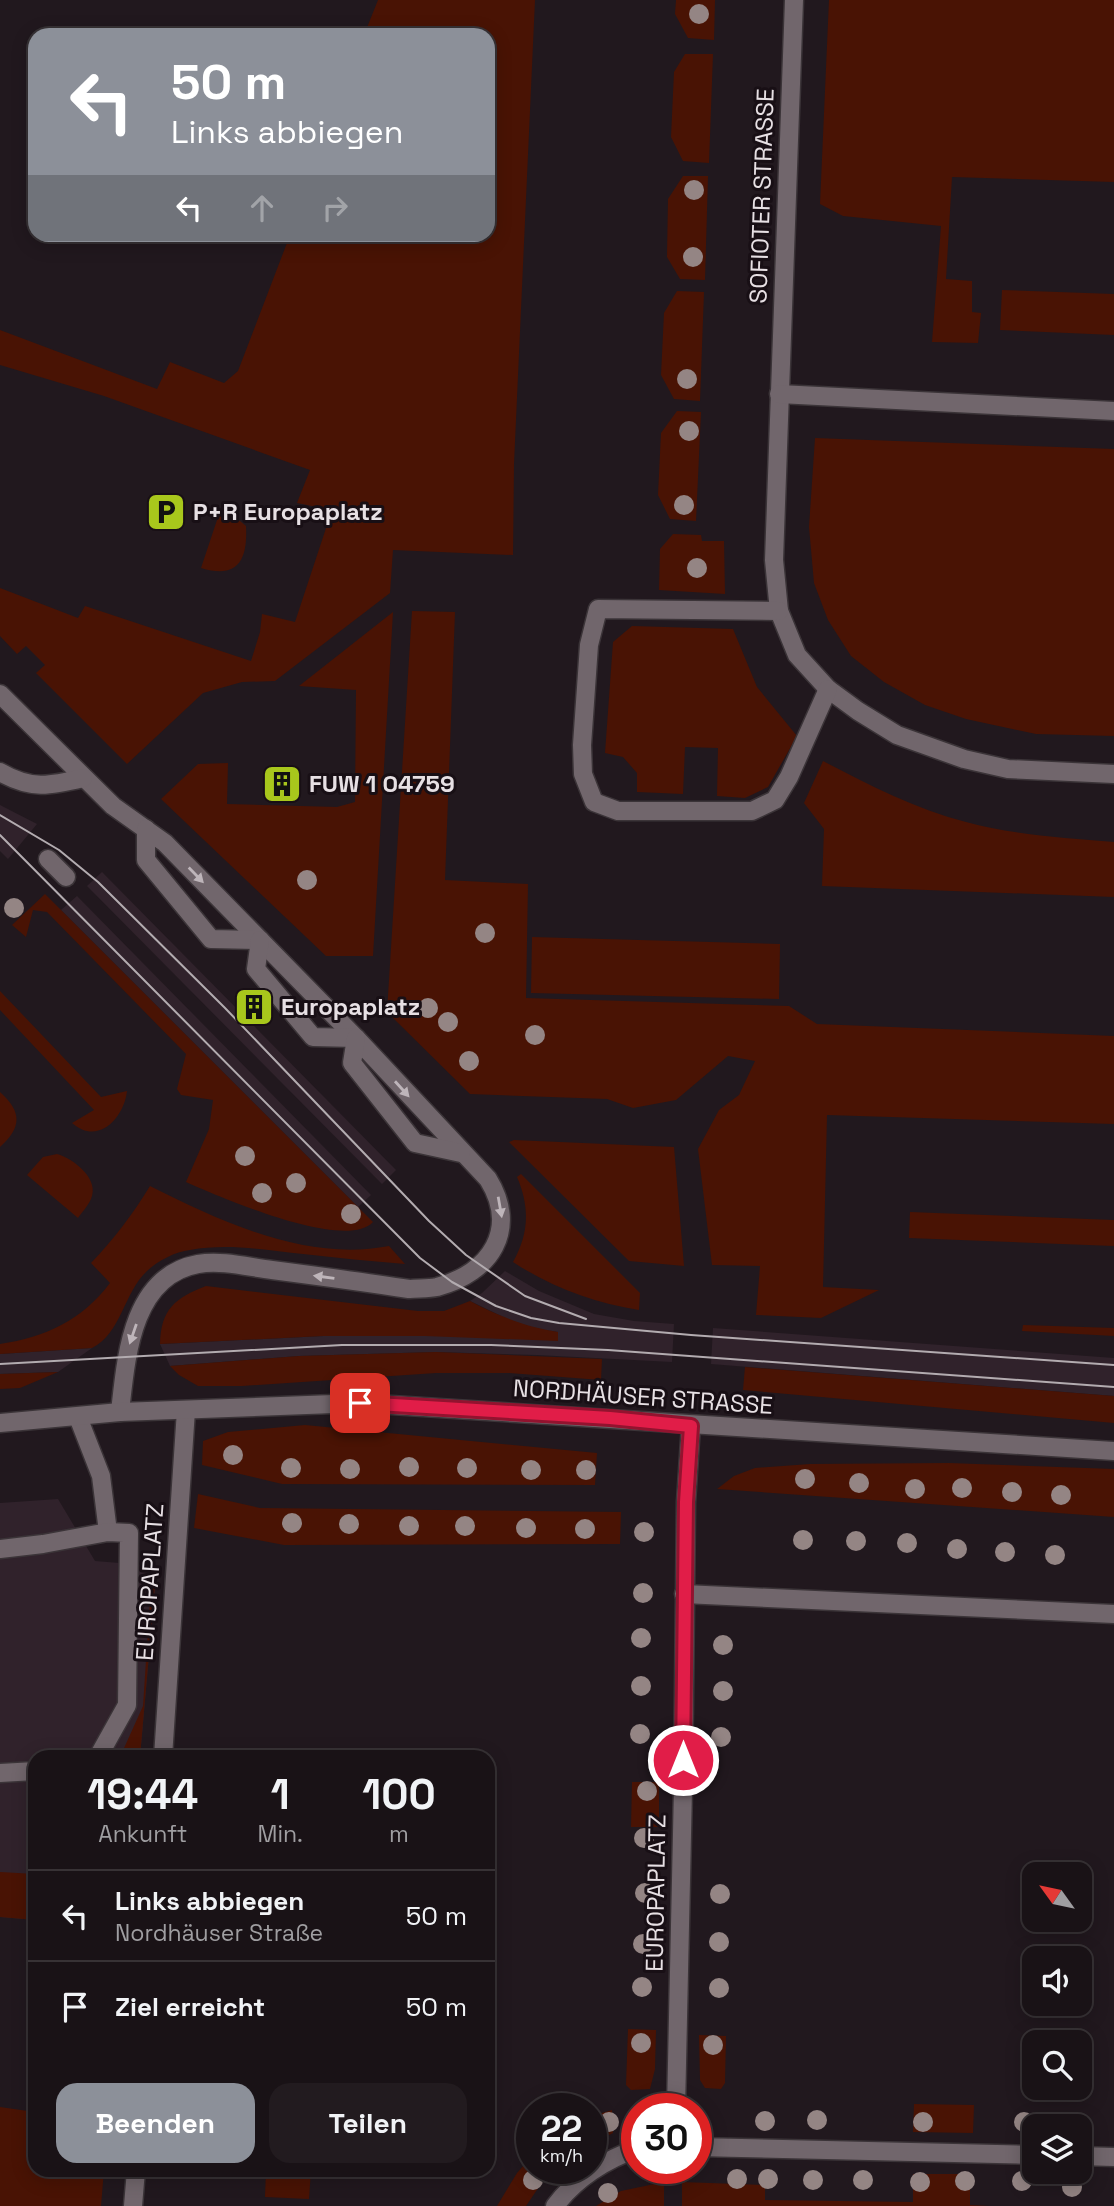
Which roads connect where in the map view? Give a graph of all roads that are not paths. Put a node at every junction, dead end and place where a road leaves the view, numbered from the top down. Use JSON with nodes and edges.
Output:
{"nodes":[{"id":1,"x":794,"y":0,"type":"edge"},
{"id":2,"x":779,"y":394,"type":"junction"},
{"id":3,"x":1114,"y":411,"type":"edge"},
{"id":4,"x":779,"y":611,"type":"junction"},
{"id":5,"x":828,"y":690,"type":"junction"},
{"id":6,"x":0,"y":694,"type":"edge"},
{"id":7,"x":0,"y":772,"type":"edge"},
{"id":8,"x":1114,"y":774,"type":"edge"},
{"id":9,"x":83,"y":778,"type":"junction"},
{"id":10,"x":146,"y":829,"type":"junction"},
{"id":11,"x":48,"y":859,"type":"dead end"},
{"id":12,"x":66,"y":877,"type":"dead end"},
{"id":13,"x":260,"y":940,"type":"junction"},
{"id":14,"x":356,"y":1038,"type":"junction"},
{"id":15,"x":461,"y":1153,"type":"junction"},
{"id":16,"x":186,"y":1410,"type":"junction"},
{"id":17,"x":120,"y":1412,"type":"junction"},
{"id":18,"x":78,"y":1417,"type":"junction"},
{"id":19,"x":0,"y":1423,"type":"edge"},
{"id":20,"x":691,"y":1426,"type":"junction"},
{"id":21,"x":1114,"y":1451,"type":"edge"},
{"id":22,"x":108,"y":1532,"type":"junction"},
{"id":23,"x":0,"y":1549,"type":"edge"},
{"id":24,"x":684,"y":1594,"type":"junction"},
{"id":25,"x":1114,"y":1614,"type":"edge"},
{"id":26,"x":102,"y":1750,"type":"edge"},
{"id":27,"x":163,"y":1750,"type":"edge"},
{"id":28,"x":28,"y":1771,"type":"edge"},
{"id":29,"x":0,"y":1773,"type":"edge"},
{"id":30,"x":676,"y":2093,"type":"edge"},
{"id":31,"x":712,"y":2147,"type":"edge"},
{"id":32,"x":1022,"y":2155,"type":"edge"},
{"id":33,"x":621,"y":2156,"type":"edge"},
{"id":34,"x":1092,"y":2156,"type":"edge"},
{"id":35,"x":1114,"y":2157,"type":"edge"},
{"id":36,"x":135,"y":2177,"type":"edge"},
{"id":37,"x":133,"y":2206,"type":"edge"},
{"id":38,"x":555,"y":2206,"type":"edge"}],
"edges":[{"from":1,"to":2,"type":"street","name":"SOFIOTER STRASSE"},
{"from":2,"to":3,"type":"street"},
{"from":2,"to":4,"type":"street","name":"SOFIOTER STRASSE"},
{"from":4,"to":5,"type":"street","name":"SOFIOTER STRASSE"},
{"from":4,"to":5,"type":"street"},
{"from":5,"to":8,"type":"street","name":"SOFIOTER STRASSE"},
{"from":6,"to":9,"type":"street"},
{"from":7,"to":9,"type":"street"},
{"from":9,"to":10,"type":"street"},
{"from":10,"to":13,"type":"street","one_way":true},
{"from":10,"to":13,"type":"street"},
{"from":11,"to":12,"type":"street"},
{"from":13,"to":14,"type":"street"},
{"from":13,"to":14,"type":"street"},
{"from":14,"to":15,"type":"street","one_way":true},
{"from":14,"to":15,"type":"street"},
{"from":15,"to":17,"type":"street","one_way":true},
{"from":16,"to":17,"type":"street","name":"NORDHÄUSER STRASSE"},
{"from":16,"to":20,"type":"street","name":"NORDHÄUSER STRASSE"},
{"from":16,"to":27,"type":"street","name":"EUROPAPLATZ"},
{"from":17,"to":18,"type":"street","name":"NORDHÄUSER STRASSE"},
{"from":18,"to":19,"type":"street","name":"NORDHÄUSER STRASSE"},
{"from":18,"to":22,"type":"street"},
{"from":20,"to":21,"type":"street","name":"NORDHÄUSER STRASSE"},
{"from":20,"to":24,"type":"street","name":"EUROPAPLATZ"},
{"from":22,"to":23,"type":"street"},
{"from":22,"to":26,"type":"street"},
{"from":24,"to":25,"type":"street"},
{"from":24,"to":30,"type":"street","name":"EUROPAPLATZ"},
{"from":28,"to":29,"type":"street"},
{"from":31,"to":32,"type":"street"},
{"from":33,"to":38,"type":"street"},
{"from":34,"to":35,"type":"street"},
{"from":36,"to":37,"type":"street"}]}
